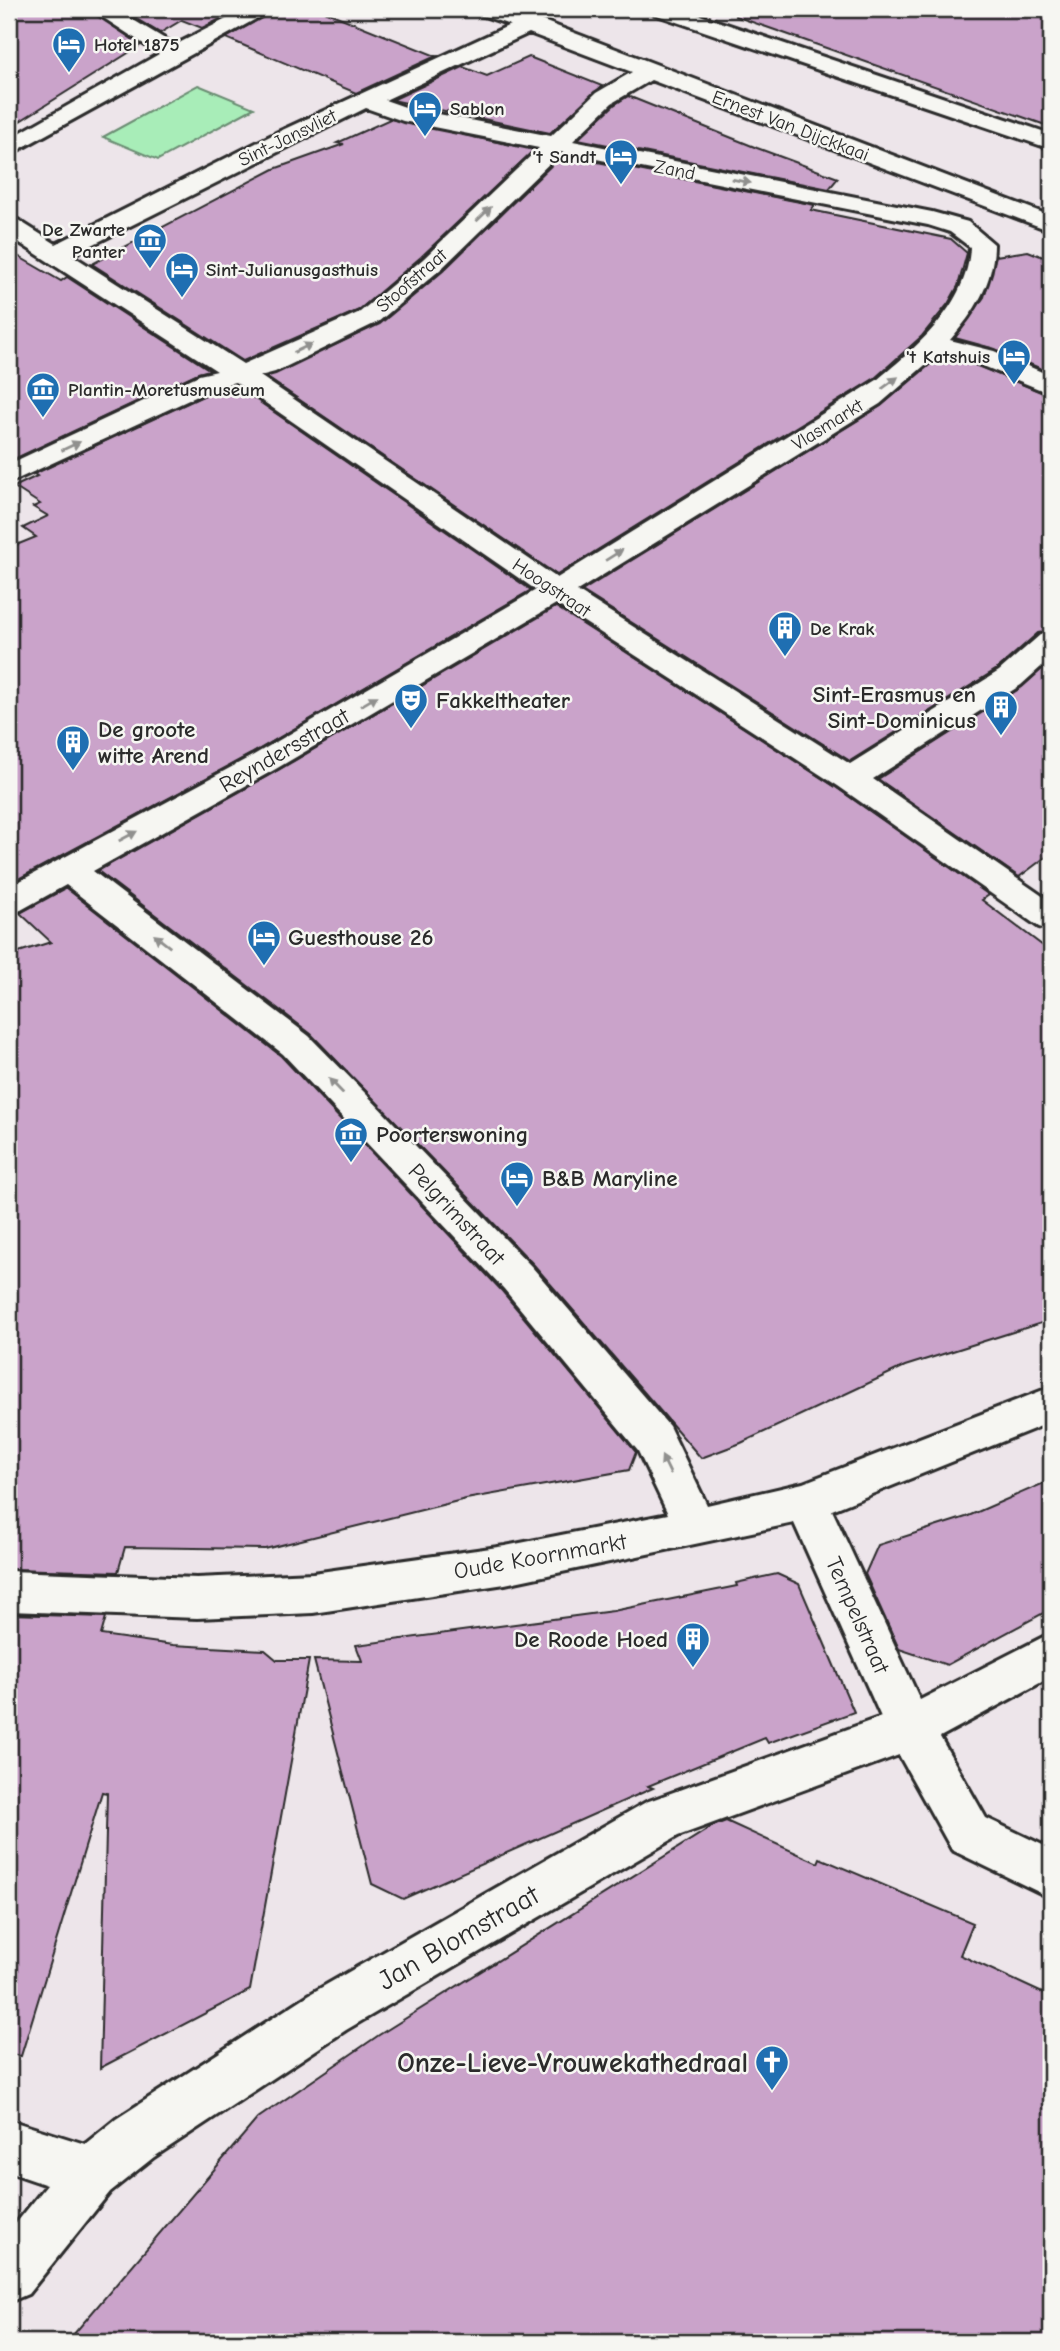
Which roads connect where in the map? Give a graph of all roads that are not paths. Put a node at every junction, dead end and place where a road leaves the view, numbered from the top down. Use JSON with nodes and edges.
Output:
{"nodes":[{"id":1,"x":100,"y":9,"type":"edge"},
{"id":2,"x":263,"y":9,"type":"edge"},
{"id":3,"x":662,"y":9,"type":"edge"},
{"id":4,"x":495,"y":10,"type":"edge"},
{"id":5,"x":530,"y":24,"type":"junction"},
{"id":6,"x":174,"y":54,"type":"junction"},
{"id":7,"x":650,"y":71,"type":"junction"},
{"id":8,"x":364,"y":100,"type":"junction"},
{"id":9,"x":1051,"y":142,"type":"edge"},
{"id":10,"x":554,"y":145,"type":"junction"},
{"id":11,"x":9,"y":148,"type":"edge"},
{"id":12,"x":1051,"y":224,"type":"edge"},
{"id":13,"x":9,"y":225,"type":"edge"},
{"id":14,"x":1051,"y":231,"type":"edge"},
{"id":15,"x":1001,"y":241,"type":"junction"},
{"id":16,"x":55,"y":254,"type":"junction"},
{"id":17,"x":933,"y":343,"type":"junction"},
{"id":18,"x":240,"y":373,"type":"junction"},
{"id":19,"x":1051,"y":386,"type":"edge"},
{"id":20,"x":9,"y":475,"type":"edge"},
{"id":21,"x":556,"y":591,"type":"junction"},
{"id":22,"x":1051,"y":642,"type":"edge"},
{"id":23,"x":850,"y":779,"type":"junction"},
{"id":24,"x":68,"y":869,"type":"junction"},
{"id":25,"x":1051,"y":879,"type":"edge"},
{"id":26,"x":1024,"y":899,"type":"junction"},
{"id":27,"x":9,"y":902,"type":"edge"},
{"id":28,"x":1051,"y":919,"type":"edge"},
{"id":29,"x":1051,"y":1404,"type":"edge"},
{"id":30,"x":806,"y":1500,"type":"junction"},
{"id":31,"x":696,"y":1527,"type":"junction"},
{"id":32,"x":9,"y":1591,"type":"edge"},
{"id":33,"x":1051,"y":1654,"type":"edge"},
{"id":34,"x":910,"y":1729,"type":"junction"},
{"id":35,"x":1051,"y":1874,"type":"edge"},
{"id":36,"x":9,"y":2146,"type":"edge"},
{"id":37,"x":92,"y":2173,"type":"junction"},
{"id":38,"x":9,"y":2275,"type":"edge"}],
"edges":[{"from":1,"to":6,"type":"street"},
{"from":2,"to":6,"type":"street"},
{"from":3,"to":9,"type":"street"},
{"from":4,"to":5,"type":"street"},
{"from":5,"to":7,"type":"street","name":"Ernest Van Dijckkaai"},
{"from":5,"to":8,"type":"street","name":"Sint-Jansvliet"},
{"from":6,"to":11,"type":"street"},
{"from":7,"to":10,"type":"street","name":"Stoofstraat"},
{"from":7,"to":12,"type":"street","name":"Ernest Van Dijckkaai"},
{"from":8,"to":10,"type":"street","name":"Zand"},
{"from":8,"to":16,"type":"street","name":"Sint-Jansvliet"},
{"from":10,"to":15,"type":"street","name":"Zand","one_way":true},
{"from":18,"to":10,"type":"street","name":"Stoofstraat","one_way":true},
{"from":13,"to":16,"type":"street"},
{"from":14,"to":15,"type":"street"},
{"from":15,"to":17,"type":"street","name":"Vlasmarkt"},
{"from":16,"to":18,"type":"street","name":"Hoogstraat"},
{"from":17,"to":19,"type":"street"},
{"from":21,"to":17,"type":"street","name":"Vlasmarkt","one_way":true},
{"from":20,"to":18,"type":"street","name":"Stoofstraat","one_way":true},
{"from":18,"to":21,"type":"street","name":"Hoogstraat"},
{"from":21,"to":23,"type":"street","name":"Hoogstraat"},
{"from":24,"to":21,"type":"street","name":"Reyndersstraat","one_way":true},
{"from":22,"to":23,"type":"street"},
{"from":23,"to":26,"type":"street","name":"Hoogstraat"},
{"from":24,"to":27,"type":"street","name":"Reyndersstraat"},
{"from":31,"to":24,"type":"street","name":"Pelgrimstraat","one_way":true},
{"from":25,"to":26,"type":"street"},
{"from":26,"to":28,"type":"street","name":"Hoogstraat"},
{"from":29,"to":30,"type":"street","name":"Oude Koornmarkt"},
{"from":30,"to":31,"type":"street","name":"Oude Koornmarkt"},
{"from":30,"to":34,"type":"street","name":"Tempelstraat"},
{"from":31,"to":32,"type":"street","name":"Oude Koornmarkt"},
{"from":33,"to":34,"type":"street","name":"Jan Blomstraat"},
{"from":34,"to":35,"type":"street","name":"Tempelstraat"},
{"from":34,"to":37,"type":"street","name":"Jan Blomstraat"},
{"from":36,"to":37,"type":"street"},
{"from":37,"to":38,"type":"street","name":"Jan Blomstraat"}]}
